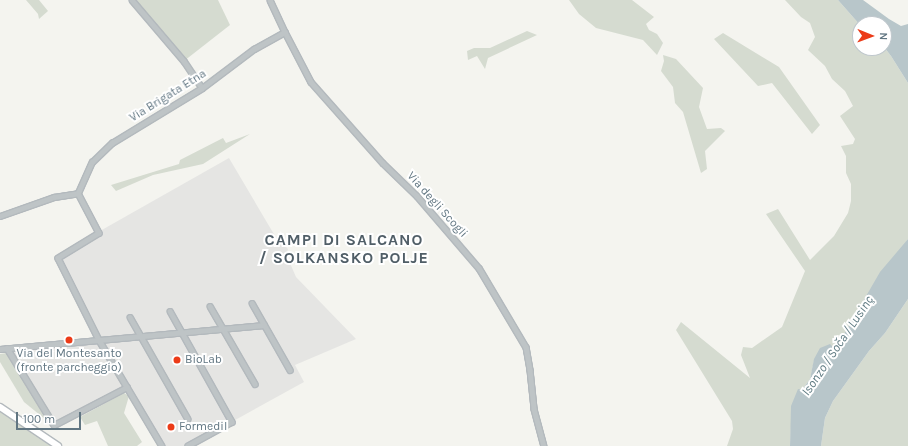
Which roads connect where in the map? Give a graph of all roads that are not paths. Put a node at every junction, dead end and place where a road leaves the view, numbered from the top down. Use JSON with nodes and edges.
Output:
{"nodes":[{"id":1,"x":132,"y":0,"type":"edge"},
{"id":2,"x":270,"y":0,"type":"edge"},
{"id":3,"x":285,"y":32,"type":"junction"},
{"id":4,"x":202,"y":88,"type":"junction"},
{"id":5,"x":78,"y":193,"type":"junction"},
{"id":6,"x":0,"y":216,"type":"edge"},
{"id":7,"x":252,"y":303,"type":"dead end"},
{"id":8,"x":210,"y":306,"type":"dead end"},
{"id":9,"x":170,"y":311,"type":"dead end"},
{"id":10,"x":130,"y":317,"type":"dead end"},
{"id":11,"x":264,"y":325,"type":"junction"},
{"id":12,"x":223,"y":329,"type":"junction"},
{"id":13,"x":183,"y":333,"type":"junction"},
{"id":14,"x":142,"y":337,"type":"junction"},
{"id":15,"x":100,"y":340,"type":"junction"},
{"id":16,"x":7,"y":348,"type":"junction"},
{"id":17,"x":0,"y":349,"type":"edge"},
{"id":18,"x":290,"y":370,"type":"dead end"},
{"id":19,"x":255,"y":384,"type":"dead end"},
{"id":20,"x":127,"y":387,"type":"junction"},
{"id":21,"x":0,"y":407,"type":"edge"},
{"id":22,"x":188,"y":419,"type":"dead end"},
{"id":23,"x":195,"y":444,"type":"edge"},
{"id":24,"x":58,"y":446,"type":"edge"},
{"id":25,"x":162,"y":446,"type":"edge"},
{"id":26,"x":188,"y":446,"type":"edge"},
{"id":27,"x":544,"y":446,"type":"edge"}],
"edges":[{"from":1,"to":4,"type":"street"},
{"from":2,"to":3,"type":"street","name":"Via degli Scogli"},
{"from":3,"to":4,"type":"street","name":"Via Brigata Etna"},
{"from":3,"to":27,"type":"street","name":"Via degli Scogli"},
{"from":4,"to":5,"type":"street","name":"Via Brigata Etna"},
{"from":5,"to":6,"type":"street"},
{"from":5,"to":15,"type":"street"},
{"from":7,"to":11,"type":"street"},
{"from":8,"to":12,"type":"street"},
{"from":9,"to":13,"type":"street"},
{"from":10,"to":14,"type":"street"},
{"from":11,"to":12,"type":"street"},
{"from":11,"to":18,"type":"street"},
{"from":12,"to":13,"type":"street"},
{"from":12,"to":19,"type":"street"},
{"from":13,"to":14,"type":"street"},
{"from":13,"to":23,"type":"street"},
{"from":14,"to":15,"type":"street"},
{"from":14,"to":22,"type":"street"},
{"from":15,"to":16,"type":"street"},
{"from":15,"to":20,"type":"street"},
{"from":16,"to":17,"type":"street"},
{"from":16,"to":20,"type":"street"},
{"from":20,"to":25,"type":"street"},
{"from":21,"to":24,"type":"main road"},
{"from":23,"to":26,"type":"street"}]}
